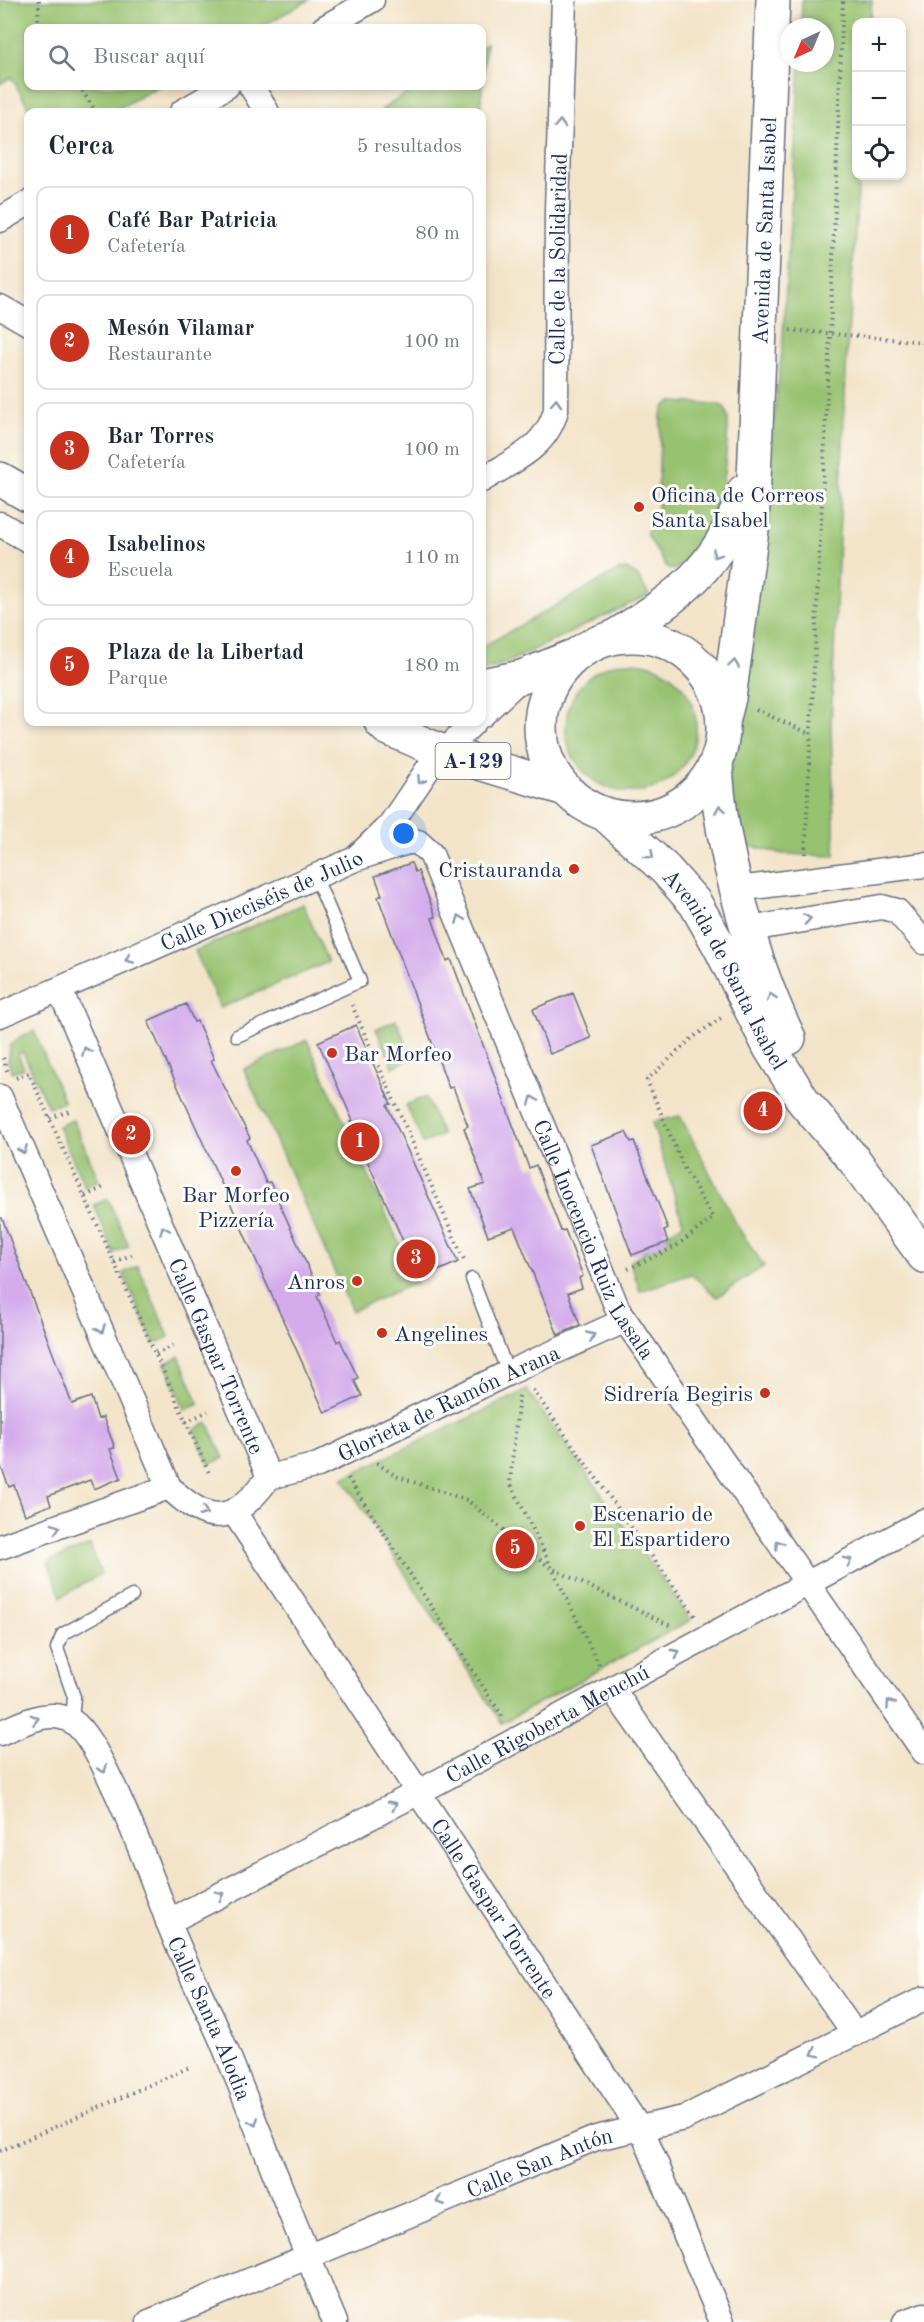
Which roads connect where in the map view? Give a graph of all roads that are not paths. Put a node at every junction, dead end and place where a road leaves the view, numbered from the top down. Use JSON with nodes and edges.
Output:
{"nodes":[{"id":1,"x":372,"y":0,"type":"edge"},
{"id":2,"x":564,"y":0,"type":"edge"},
{"id":3,"x":773,"y":0,"type":"edge"},
{"id":4,"x":331,"y":24,"type":"edge"},
{"id":5,"x":220,"y":90,"type":"edge"},
{"id":6,"x":253,"y":90,"type":"edge"},
{"id":7,"x":189,"y":108,"type":"edge"},
{"id":8,"x":265,"y":108,"type":"edge"},
{"id":9,"x":24,"y":205,"type":"edge"},
{"id":10,"x":0,"y":220,"type":"edge"},
{"id":11,"x":0,"y":307,"type":"edge"},
{"id":12,"x":24,"y":321,"type":"edge"},
{"id":13,"x":753,"y":461,"type":"junction"},
{"id":14,"x":486,"y":476,"type":"edge"},
{"id":15,"x":0,"y":479,"type":"edge"},
{"id":16,"x":24,"y":493,"type":"edge"},
{"id":17,"x":0,"y":524,"type":"edge"},
{"id":18,"x":24,"y":538,"type":"edge"},
{"id":19,"x":614,"y":637,"type":"junction"},
{"id":20,"x":571,"y":657,"type":"junction"},
{"id":21,"x":522,"y":677,"type":"junction"},
{"id":22,"x":486,"y":685,"type":"edge"},
{"id":23,"x":726,"y":710,"type":"junction"},
{"id":24,"x":486,"y":711,"type":"edge"},
{"id":25,"x":381,"y":726,"type":"edge"},
{"id":26,"x":470,"y":726,"type":"edge"},
{"id":27,"x":443,"y":752,"type":"junction"},
{"id":28,"x":716,"y":763,"type":"junction"},
{"id":29,"x":562,"y":788,"type":"junction"},
{"id":30,"x":607,"y":816,"type":"junction"},
{"id":31,"x":355,"y":859,"type":"junction"},
{"id":32,"x":924,"y":865,"type":"edge"},
{"id":33,"x":315,"y":876,"type":"junction"},
{"id":34,"x":738,"y":890,"type":"junction"},
{"id":35,"x":749,"y":929,"type":"junction"},
{"id":36,"x":924,"y":942,"type":"edge"},
{"id":37,"x":60,"y":990,"type":"junction"},
{"id":38,"x":0,"y":1015,"type":"edge"},
{"id":39,"x":237,"y":1036,"type":"dead end"},
{"id":40,"x":0,"y":1097,"type":"edge"},
{"id":41,"x":855,"y":1161,"type":"junction"},
{"id":42,"x":924,"y":1256,"type":"edge"},
{"id":43,"x":472,"y":1279,"type":"road end"},
{"id":44,"x":624,"y":1321,"type":"junction"},
{"id":45,"x":514,"y":1382,"type":"junction"},
{"id":46,"x":270,"y":1477,"type":"junction"},
{"id":47,"x":169,"y":1486,"type":"junction"},
{"id":48,"x":234,"y":1512,"type":"junction"},
{"id":49,"x":924,"y":1521,"type":"edge"},
{"id":50,"x":0,"y":1547,"type":"edge"},
{"id":51,"x":806,"y":1584,"type":"junction"},
{"id":52,"x":132,"y":1596,"type":"dead end"},
{"id":53,"x":620,"y":1700,"type":"dead end"},
{"id":54,"x":72,"y":1721,"type":"junction"},
{"id":55,"x":0,"y":1733,"type":"edge"},
{"id":56,"x":924,"y":1752,"type":"edge"},
{"id":57,"x":419,"y":1792,"type":"junction"},
{"id":58,"x":168,"y":1922,"type":"junction"},
{"id":59,"x":924,"y":1999,"type":"edge"},
{"id":60,"x":855,"y":2034,"type":"junction"},
{"id":61,"x":640,"y":2128,"type":"junction"},
{"id":62,"x":306,"y":2256,"type":"junction"},
{"id":63,"x":924,"y":2315,"type":"edge"},
{"id":64,"x":149,"y":2322,"type":"edge"},
{"id":65,"x":335,"y":2322,"type":"edge"},
{"id":66,"x":722,"y":2322,"type":"edge"},
{"id":67,"x":905,"y":2322,"type":"edge"}],
"edges":[{"from":1,"to":4,"type":"street"},
{"from":14,"to":2,"type":"street","name":"Calle de la Solidaridad","one_way":true},
{"from":3,"to":13,"type":"main road","name":"Avenida de Santa Isabel"},
{"from":5,"to":7,"type":"street"},
{"from":6,"to":8,"type":"street"},
{"from":9,"to":10,"type":"street"},
{"from":11,"to":12,"type":"street"},
{"from":13,"to":19,"type":"main road","name":"Avenida de Santa Isabel","one_way":true},
{"from":23,"to":13,"type":"main road","name":"Avenida de Santa Isabel","one_way":true},
{"from":15,"to":16,"type":"main road"},
{"from":17,"to":18,"type":"street"},
{"from":19,"to":20,"type":"main road"},
{"from":19,"to":23,"type":"main road"},
{"from":20,"to":21,"type":"main road"},
{"from":20,"to":29,"type":"main road"},
{"from":21,"to":22,"type":"main road"},
{"from":21,"to":24,"type":"street"},
{"from":23,"to":28,"type":"main road"},
{"from":25,"to":27,"type":"main road","number":"A-129"},
{"from":26,"to":27,"type":"street","name":"Calle Dieciséis de Julio"},
{"from":27,"to":29,"type":"main road","number":"A-129"},
{"from":27,"to":31,"type":"street","name":"Calle Dieciséis de Julio","one_way":true},
{"from":28,"to":30,"type":"main road"},
{"from":34,"to":28,"type":"main road","name":"Avenida de Santa Isabel","one_way":true},
{"from":29,"to":30,"type":"main road"},
{"from":30,"to":41,"type":"main road","name":"Avenida de Santa Isabel","one_way":true},
{"from":31,"to":33,"type":"street","name":"Calle Dieciséis de Julio"},
{"from":44,"to":31,"type":"street","name":"Calle Inocencio Ruiz Lasala","one_way":true},
{"from":32,"to":34,"type":"street"},
{"from":33,"to":37,"type":"street","name":"Calle Dieciséis de Julio","one_way":true},
{"from":33,"to":39,"type":"lane"},
{"from":34,"to":35,"type":"main road","name":"Avenida de Santa Isabel"},
{"from":35,"to":36,"type":"street","one_way":true},
{"from":41,"to":35,"type":"main road","name":"Avenida de Santa Isabel","one_way":true},
{"from":37,"to":38,"type":"street","name":"Calle Dieciséis de Julio"},
{"from":46,"to":37,"type":"street","name":"Calle Gaspar Torrente","one_way":true},
{"from":40,"to":47,"type":"street","one_way":true},
{"from":41,"to":42,"type":"main road","name":"Avenida de Santa Isabel"},
{"from":43,"to":45,"type":"lane"},
{"from":45,"to":44,"type":"street","name":"Glorieta de Ramón Arana","one_way":true},
{"from":51,"to":44,"type":"street","name":"Calle Inocencio Ruiz Lasala","one_way":true},
{"from":45,"to":46,"type":"street","name":"Glorieta de Ramón Arana"},
{"from":46,"to":48,"type":"street","name":"Calle Gaspar Torrente"},
{"from":47,"to":48,"type":"street","one_way":true},
{"from":50,"to":47,"type":"street","one_way":true},
{"from":48,"to":57,"type":"street","name":"Calle Gaspar Torrente"},
{"from":51,"to":49,"type":"street","name":"Calle Rigoberta Menchú","one_way":true},
{"from":56,"to":51,"type":"street","name":"Calle Inocencio Ruiz Lasala","one_way":true},
{"from":57,"to":51,"type":"street","name":"Calle Rigoberta Menchú","one_way":true},
{"from":52,"to":54,"type":"lane"},
{"from":53,"to":60,"type":"street"},
{"from":55,"to":54,"type":"street","one_way":true},
{"from":54,"to":58,"type":"street","name":"Calle Santa Alodia","one_way":true},
{"from":58,"to":57,"type":"street","name":"Calle Rigoberta Menchú","one_way":true},
{"from":57,"to":61,"type":"street","name":"Calle Gaspar Torrente"},
{"from":58,"to":62,"type":"street","name":"Calle Santa Alodia","one_way":true},
{"from":59,"to":60,"type":"street","name":"Calle San Antón"},
{"from":60,"to":61,"type":"street","name":"Calle San Antón","one_way":true},
{"from":61,"to":62,"type":"street","name":"Calle San Antón","one_way":true},
{"from":61,"to":66,"type":"street","name":"Calle Gaspar Torrente"},
{"from":62,"to":64,"type":"street","name":"Calle San Antón"},
{"from":62,"to":65,"type":"street","name":"Calle Santa Alodia"},
{"from":63,"to":67,"type":"street"}]}
